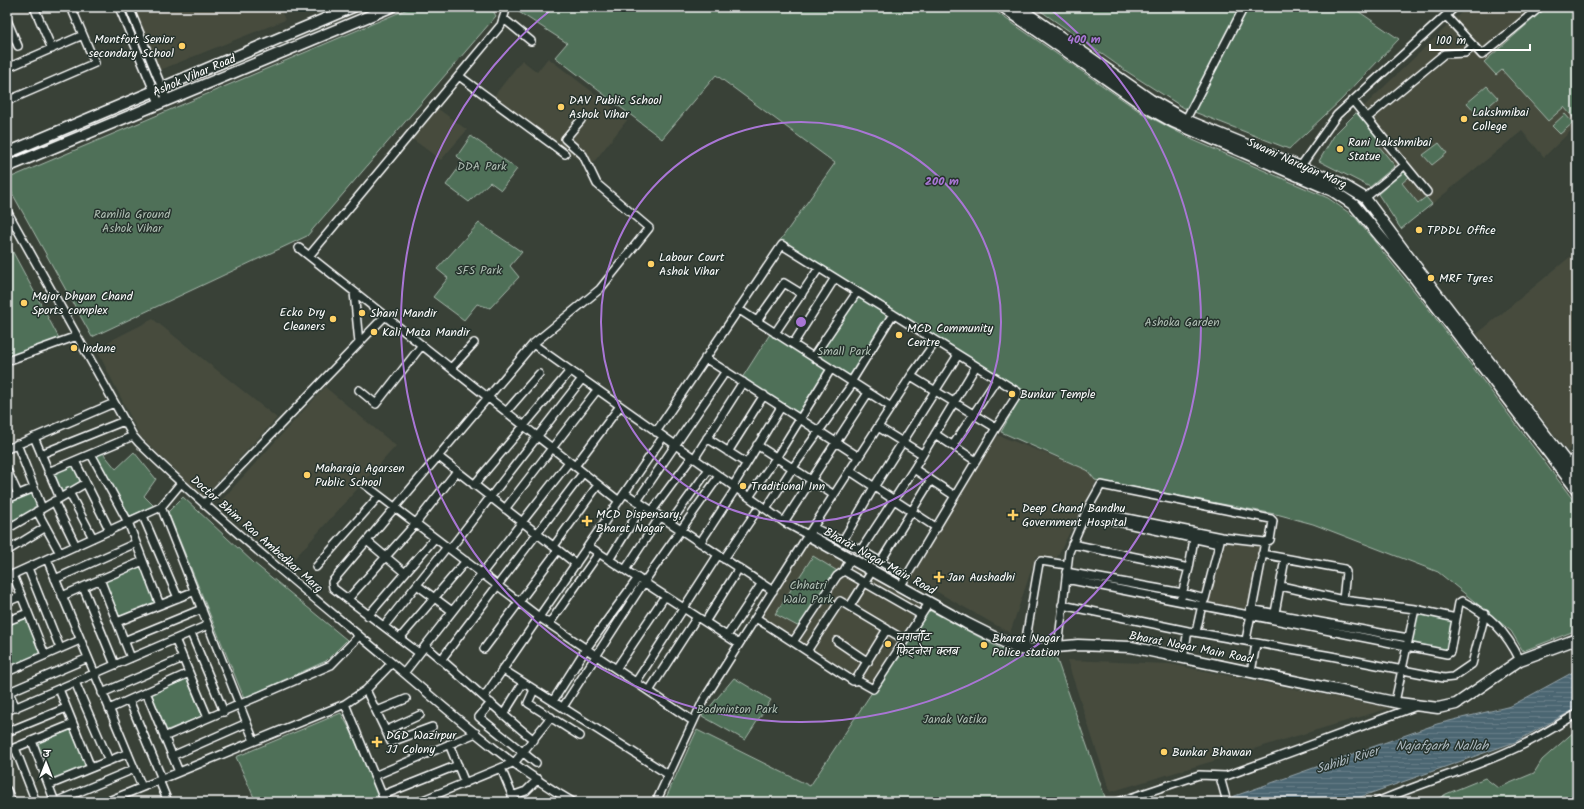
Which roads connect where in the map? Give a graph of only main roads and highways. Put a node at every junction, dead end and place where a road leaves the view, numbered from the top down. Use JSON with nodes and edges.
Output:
{"nodes":[{"id":1,"x":353,"y":7,"type":"edge"},
{"id":2,"x":391,"y":7,"type":"edge"},
{"id":3,"x":1003,"y":7,"type":"edge"},
{"id":4,"x":1018,"y":7,"type":"edge"},
{"id":5,"x":1184,"y":124,"type":"junction"},
{"id":6,"x":7,"y":153,"type":"edge"},
{"id":7,"x":7,"y":167,"type":"edge"},
{"id":8,"x":1297,"y":171,"type":"junction"},
{"id":9,"x":1465,"y":337,"type":"junction"},
{"id":10,"x":1564,"y":467,"type":"junction"},
{"id":11,"x":1577,"y":476,"type":"edge"},
{"id":12,"x":1577,"y":490,"type":"edge"},
{"id":13,"x":811,"y":532,"type":"road end"},
{"id":14,"x":1577,"y":639,"type":"edge"}],
"edges":[{"from":1,"to":6,"type":"main road","name":"Ashok Vihar Road"},
{"from":2,"to":7,"type":"main road","name":"Ashok Vihar Road"},
{"from":3,"to":5,"type":"main road","name":"Swami Narayan Marg"},
{"from":4,"to":5,"type":"main road","name":"Swami Narayan Marg"},
{"from":5,"to":8,"type":"main road","name":"Swami Narayan Marg"},
{"from":8,"to":9,"type":"main road","name":"Swami Narayan Marg"},
{"from":8,"to":9,"type":"main road","name":"Swami Narayan Marg"},
{"from":9,"to":10,"type":"main road","name":"Swami Narayan Marg"},
{"from":10,"to":11,"type":"main road","name":"Swami Narayan Marg"},
{"from":10,"to":12,"type":"main road","name":"Swami Narayan Marg"},
{"from":13,"to":14,"type":"main road","name":"Bharat Nagar Main Road"}]}
